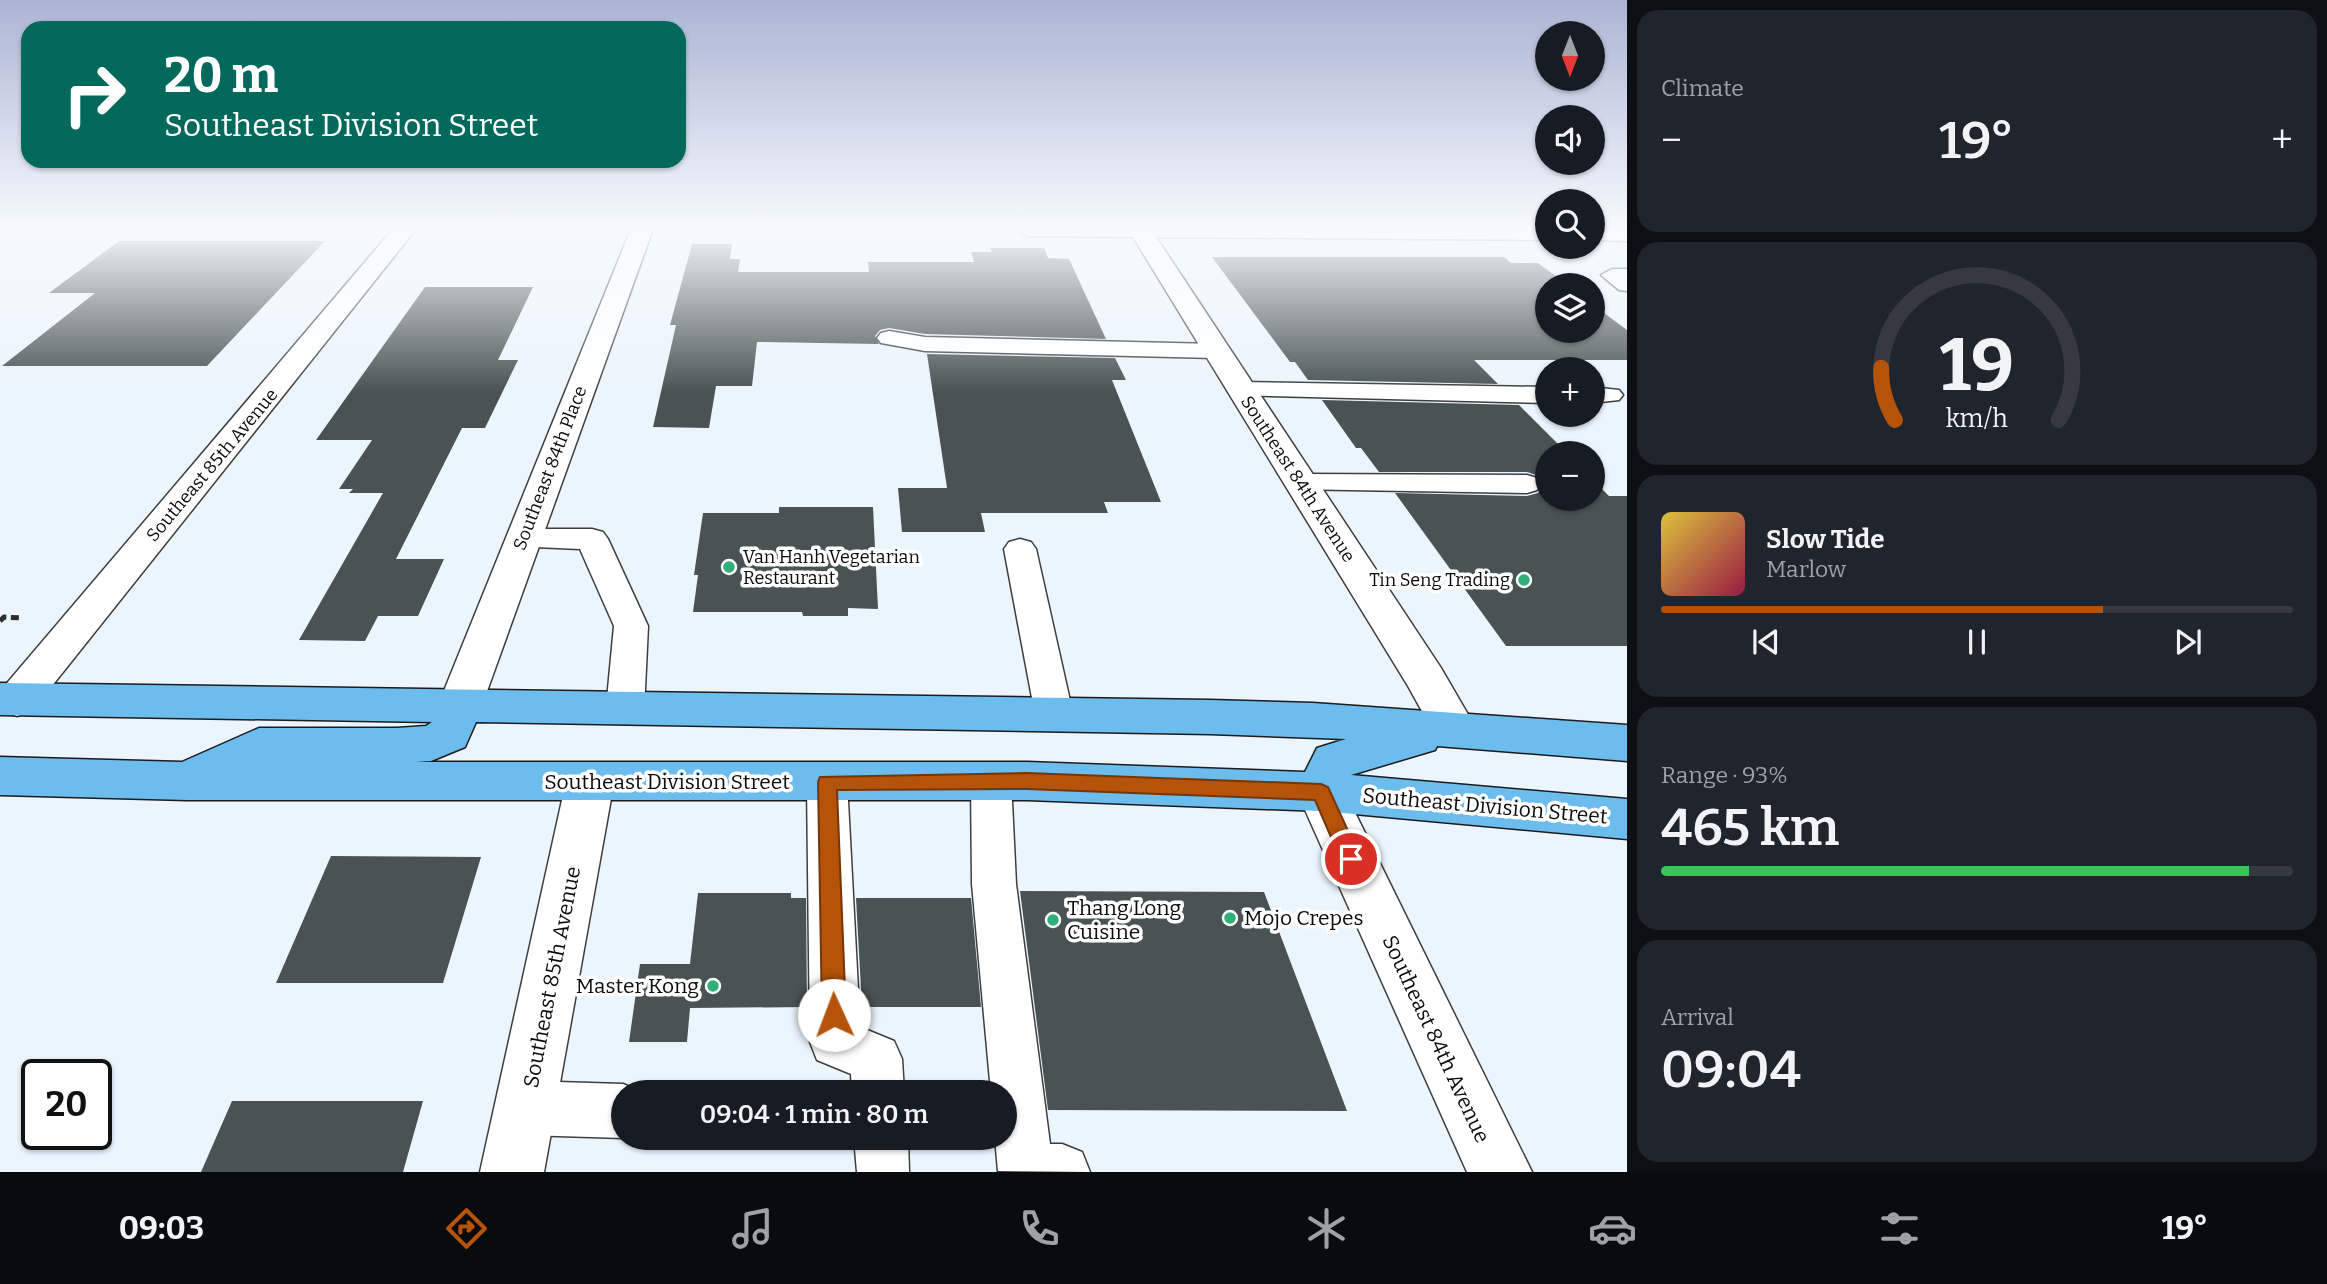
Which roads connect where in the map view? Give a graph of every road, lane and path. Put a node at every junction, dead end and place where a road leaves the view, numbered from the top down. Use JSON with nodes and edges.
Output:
{"nodes":[{"id":1,"x":359,"y":284,"type":"edge"},
{"id":2,"x":621,"y":284,"type":"edge"},
{"id":3,"x":1174,"y":284,"type":"edge"},
{"id":4,"x":889,"y":338,"type":"dead end"},
{"id":5,"x":1215,"y":351,"type":"junction"},
{"id":6,"x":1241,"y":390,"type":"junction"},
{"id":7,"x":1535,"y":394,"type":"edge"},
{"id":8,"x":1300,"y":483,"type":"junction"},
{"id":9,"x":1527,"y":484,"type":"dead end"},
{"id":10,"x":523,"y":539,"type":"junction"},
{"id":11,"x":1020,"y":549,"type":"dead end"},
{"id":12,"x":9,"y":699,"type":"edge"},
{"id":13,"x":459,"y":708,"type":"junction"},
{"id":14,"x":625,"y":710,"type":"junction"},
{"id":15,"x":1054,"y":714,"type":"junction"},
{"id":16,"x":1455,"y":730,"type":"junction"},
{"id":17,"x":1627,"y":743,"type":"edge"},
{"id":18,"x":0,"y":776,"type":"edge"},
{"id":19,"x":187,"y":781,"type":"junction"},
{"id":20,"x":991,"y":781,"type":"junction"},
{"id":21,"x":590,"y":782,"type":"junction"},
{"id":22,"x":827,"y":782,"type":"junction"},
{"id":23,"x":1321,"y":792,"type":"junction"},
{"id":24,"x":1627,"y":819,"type":"edge"},
{"id":25,"x":877,"y":1080,"type":"edge"},
{"id":26,"x":525,"y":1108,"type":"junction"},
{"id":27,"x":611,"y":1111,"type":"edge"},
{"id":28,"x":512,"y":1172,"type":"edge"},
{"id":29,"x":1062,"y":1172,"type":"edge"},
{"id":30,"x":1500,"y":1172,"type":"edge"}],
"edges":[{"from":1,"to":12,"type":"street","name":"Southeast 85th Avenue"},
{"from":2,"to":10,"type":"street","name":"Southeast 84th Place"},
{"from":3,"to":5,"type":"street","name":"Southeast 84th Avenue"},
{"from":4,"to":5,"type":"lane"},
{"from":5,"to":6,"type":"street","name":"Southeast 84th Avenue"},
{"from":6,"to":7,"type":"lane"},
{"from":6,"to":8,"type":"street","name":"Southeast 84th Avenue"},
{"from":8,"to":9,"type":"lane"},
{"from":8,"to":16,"type":"street","name":"Southeast 84th Avenue"},
{"from":10,"to":13,"type":"street","name":"Southeast 84th Place"},
{"from":10,"to":14,"type":"lane"},
{"from":11,"to":15,"type":"lane"},
{"from":12,"to":13,"type":"main road"},
{"from":13,"to":14,"type":"main road"},
{"from":13,"to":19,"type":"main road"},
{"from":14,"to":15,"type":"main road"},
{"from":15,"to":16,"type":"main road"},
{"from":16,"to":17,"type":"main road"},
{"from":16,"to":23,"type":"main road"},
{"from":18,"to":19,"type":"main road","name":"Southeast Division Street"},
{"from":19,"to":21,"type":"main road","name":"Southeast Division Street"},
{"from":20,"to":22,"type":"main road","name":"Southeast Division Street"},
{"from":20,"to":23,"type":"main road","name":"Southeast Division Street"},
{"from":20,"to":29,"type":"lane"},
{"from":21,"to":22,"type":"main road","name":"Southeast Division Street"},
{"from":21,"to":26,"type":"street","name":"Southeast 85th Avenue"},
{"from":22,"to":25,"type":"lane"},
{"from":23,"to":24,"type":"main road","name":"Southeast Division Street"},
{"from":23,"to":30,"type":"street","name":"Southeast 84th Avenue"},
{"from":26,"to":27,"type":"lane"},
{"from":26,"to":28,"type":"street","name":"Southeast 85th Avenue"}]}
